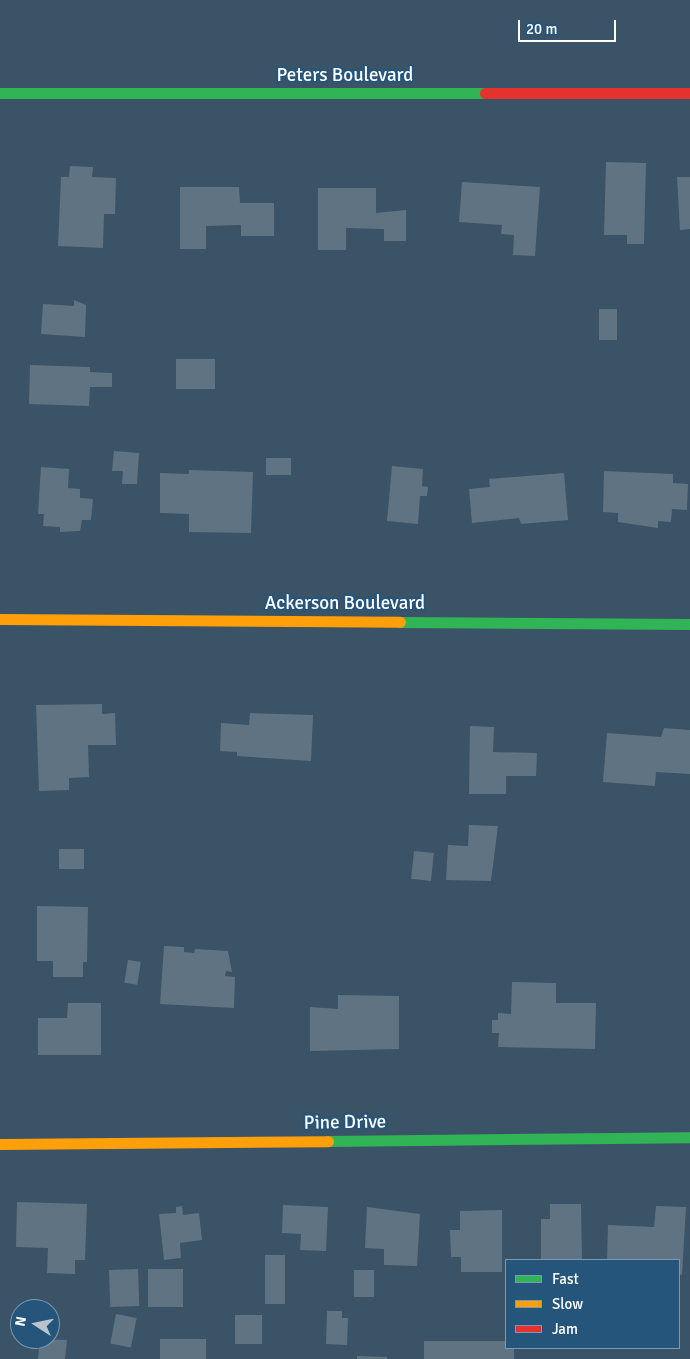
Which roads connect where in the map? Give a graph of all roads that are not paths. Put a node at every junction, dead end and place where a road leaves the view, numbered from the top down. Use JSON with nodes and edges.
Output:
{"nodes":[{"id":1,"x":0,"y":93,"type":"edge"},
{"id":2,"x":690,"y":94,"type":"edge"},
{"id":3,"x":0,"y":620,"type":"edge"},
{"id":4,"x":690,"y":624,"type":"edge"},
{"id":5,"x":690,"y":1137,"type":"edge"},
{"id":6,"x":0,"y":1144,"type":"edge"}],
"edges":[{"from":1,"to":2,"type":"street","name":"Peters Boulevard"},
{"from":3,"to":4,"type":"street","name":"Ackerson Boulevard"},
{"from":5,"to":6,"type":"street","name":"Pine Drive"}]}
